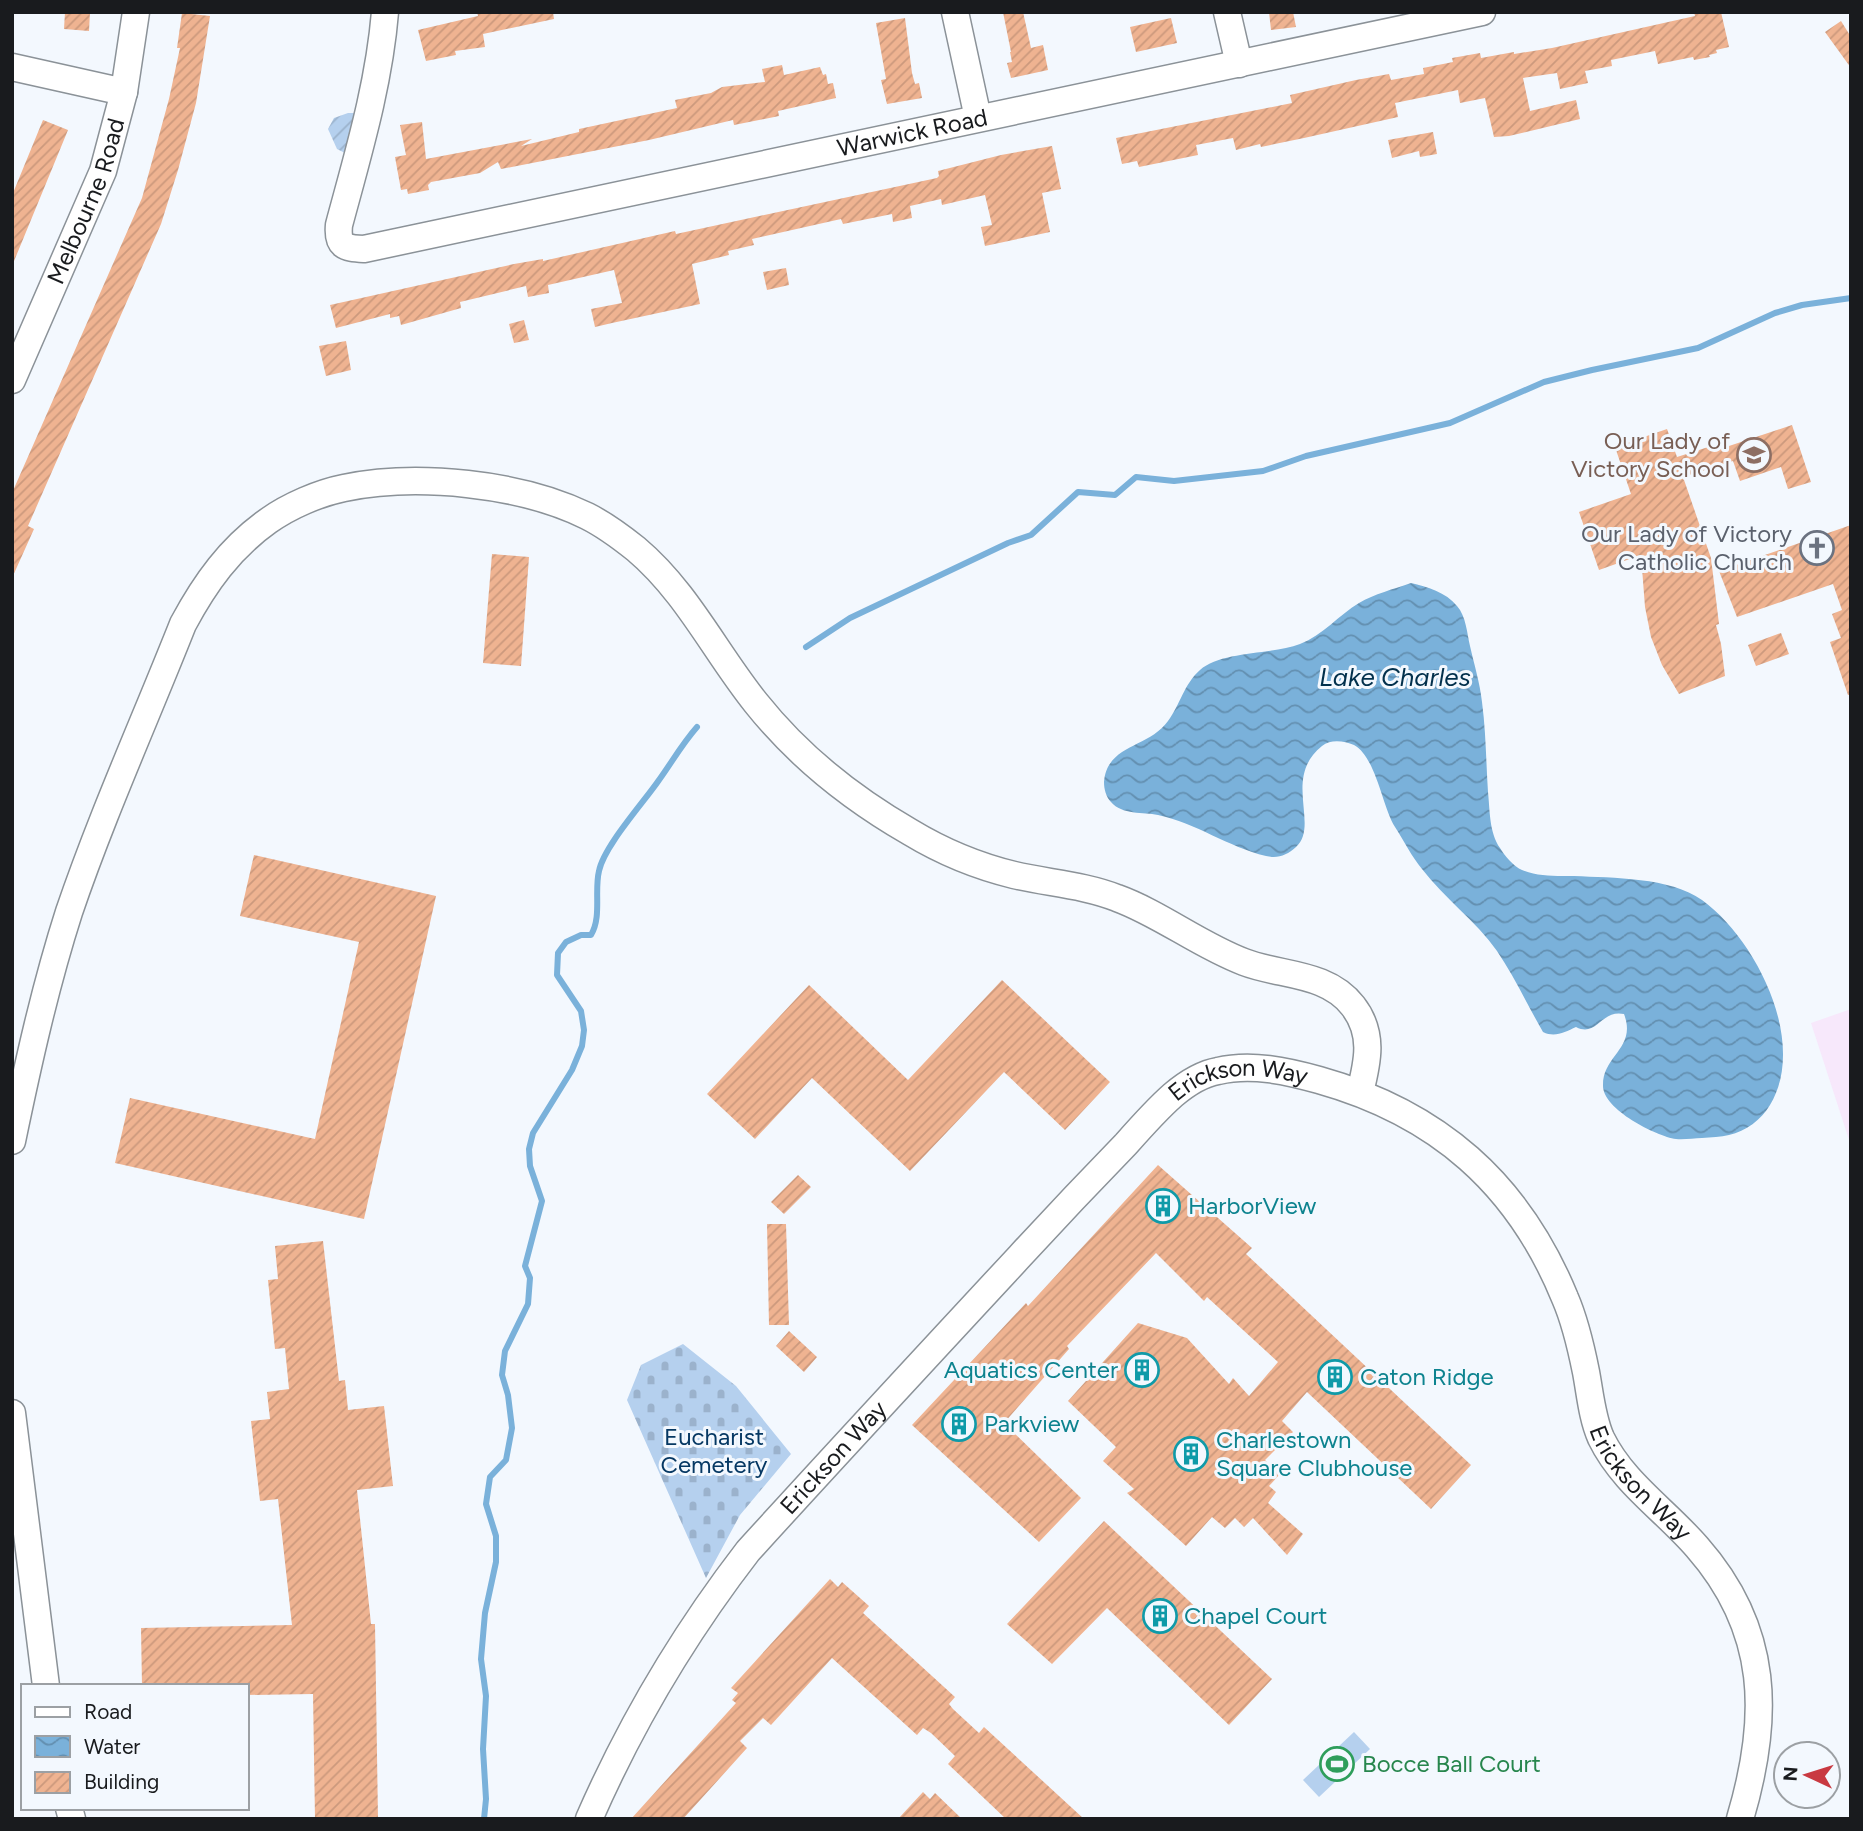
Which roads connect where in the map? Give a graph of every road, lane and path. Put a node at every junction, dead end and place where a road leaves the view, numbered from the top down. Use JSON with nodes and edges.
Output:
{"nodes":[{"id":1,"x":136,"y":12,"type":"edge"},
{"id":2,"x":385,"y":12,"type":"edge"},
{"id":3,"x":955,"y":12,"type":"edge"},
{"id":4,"x":1227,"y":12,"type":"edge"},
{"id":5,"x":1475,"y":13,"type":"edge"},
{"id":6,"x":1239,"y":64,"type":"junction"},
{"id":7,"x":12,"y":67,"type":"edge"},
{"id":8,"x":124,"y":92,"type":"junction"},
{"id":9,"x":978,"y":118,"type":"junction"},
{"id":10,"x":12,"y":380,"type":"edge"},
{"id":11,"x":1360,"y":1092,"type":"junction"},
{"id":12,"x":12,"y":1141,"type":"edge"},
{"id":13,"x":12,"y":1413,"type":"edge"},
{"id":14,"x":46,"y":1684,"type":"edge"},
{"id":15,"x":589,"y":1819,"type":"edge"},
{"id":16,"x":1740,"y":1819,"type":"edge"}],
"edges":[{"from":1,"to":8,"type":"street","name":"Melbourne Road"},
{"from":2,"to":9,"type":"street","name":"Warwick Road"},
{"from":3,"to":9,"type":"street"},
{"from":4,"to":6,"type":"street"},
{"from":5,"to":6,"type":"street","name":"Warwick Road"},
{"from":6,"to":9,"type":"street","name":"Warwick Road"},
{"from":7,"to":8,"type":"street"},
{"from":8,"to":10,"type":"street","name":"Melbourne Road"},
{"from":11,"to":12,"type":"street"},
{"from":11,"to":15,"type":"street","name":"Erickson Way"},
{"from":11,"to":16,"type":"street","name":"Erickson Way"},
{"from":13,"to":14,"type":"street"}]}
